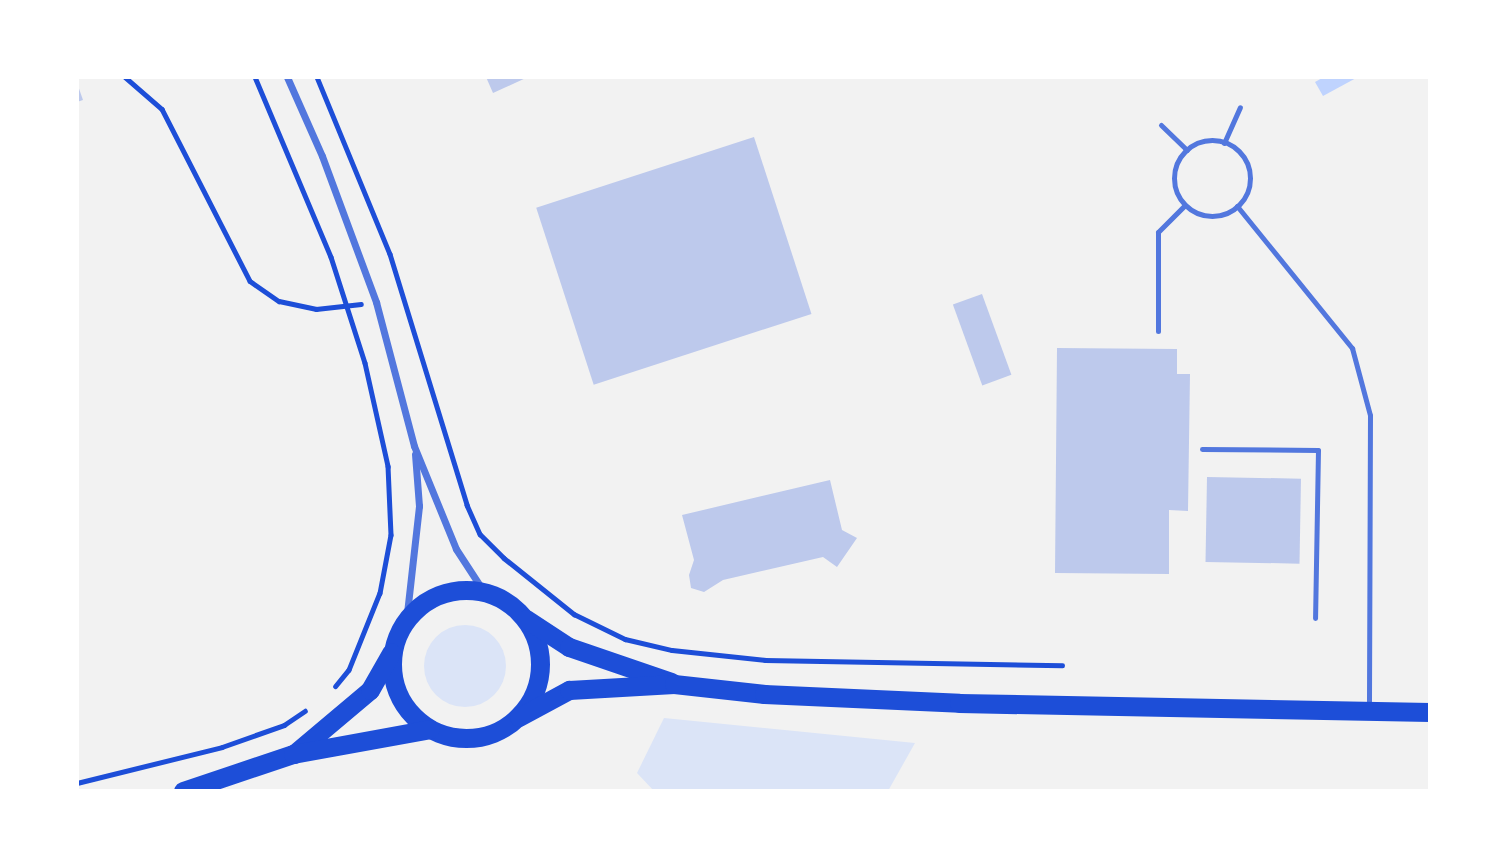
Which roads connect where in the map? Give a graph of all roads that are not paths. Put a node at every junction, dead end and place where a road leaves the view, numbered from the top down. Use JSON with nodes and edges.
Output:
{"nodes":[{"id":1,"x":287,"y":77,"type":"edge"},
{"id":2,"x":1240,"y":107,"type":"dead end"},
{"id":3,"x":1161,"y":125,"type":"dead end"},
{"id":4,"x":1224,"y":143,"type":"junction"},
{"id":5,"x":1187,"y":150,"type":"junction"},
{"id":6,"x":1185,"y":205,"type":"junction"},
{"id":7,"x":1237,"y":206,"type":"junction"},
{"id":8,"x":1158,"y":331,"type":"dead end"},
{"id":9,"x":414,"y":446,"type":"junction"},
{"id":10,"x":1202,"y":449,"type":"dead end"},
{"id":11,"x":484,"y":592,"type":"junction"},
{"id":12,"x":1315,"y":618,"type":"dead end"},
{"id":13,"x":525,"y":619,"type":"junction"},
{"id":14,"x":406,"y":622,"type":"junction"},
{"id":15,"x":394,"y":649,"type":"junction"},
{"id":16,"x":674,"y":684,"type":"junction"},
{"id":17,"x":1369,"y":709,"type":"junction"},
{"id":18,"x":1430,"y":712,"type":"edge"},
{"id":19,"x":519,"y":717,"type":"junction"},
{"id":20,"x":430,"y":729,"type":"junction"},
{"id":21,"x":293,"y":754,"type":"junction"},
{"id":22,"x":183,"y":791,"type":"edge"}],
"edges":[{"from":1,"to":9,"type":"street"},
{"from":2,"to":4,"type":"lane"},
{"from":3,"to":5,"type":"lane"},
{"from":4,"to":5,"type":"lane"},
{"from":4,"to":7,"type":"lane"},
{"from":5,"to":6,"type":"lane"},
{"from":6,"to":7,"type":"lane"},
{"from":6,"to":8,"type":"lane"},
{"from":7,"to":17,"type":"lane"},
{"from":9,"to":11,"type":"street"},
{"from":9,"to":14,"type":"street"},
{"from":10,"to":12,"type":"lane"},
{"from":11,"to":13,"type":"highway"},
{"from":11,"to":14,"type":"highway"},
{"from":13,"to":16,"type":"highway"},
{"from":13,"to":19,"type":"highway"},
{"from":14,"to":15,"type":"highway"},
{"from":15,"to":20,"type":"highway"},
{"from":15,"to":21,"type":"highway"},
{"from":16,"to":17,"type":"highway"},
{"from":16,"to":19,"type":"highway"},
{"from":17,"to":18,"type":"highway"},
{"from":19,"to":20,"type":"highway"},
{"from":20,"to":21,"type":"highway"},
{"from":21,"to":22,"type":"highway"}]}
